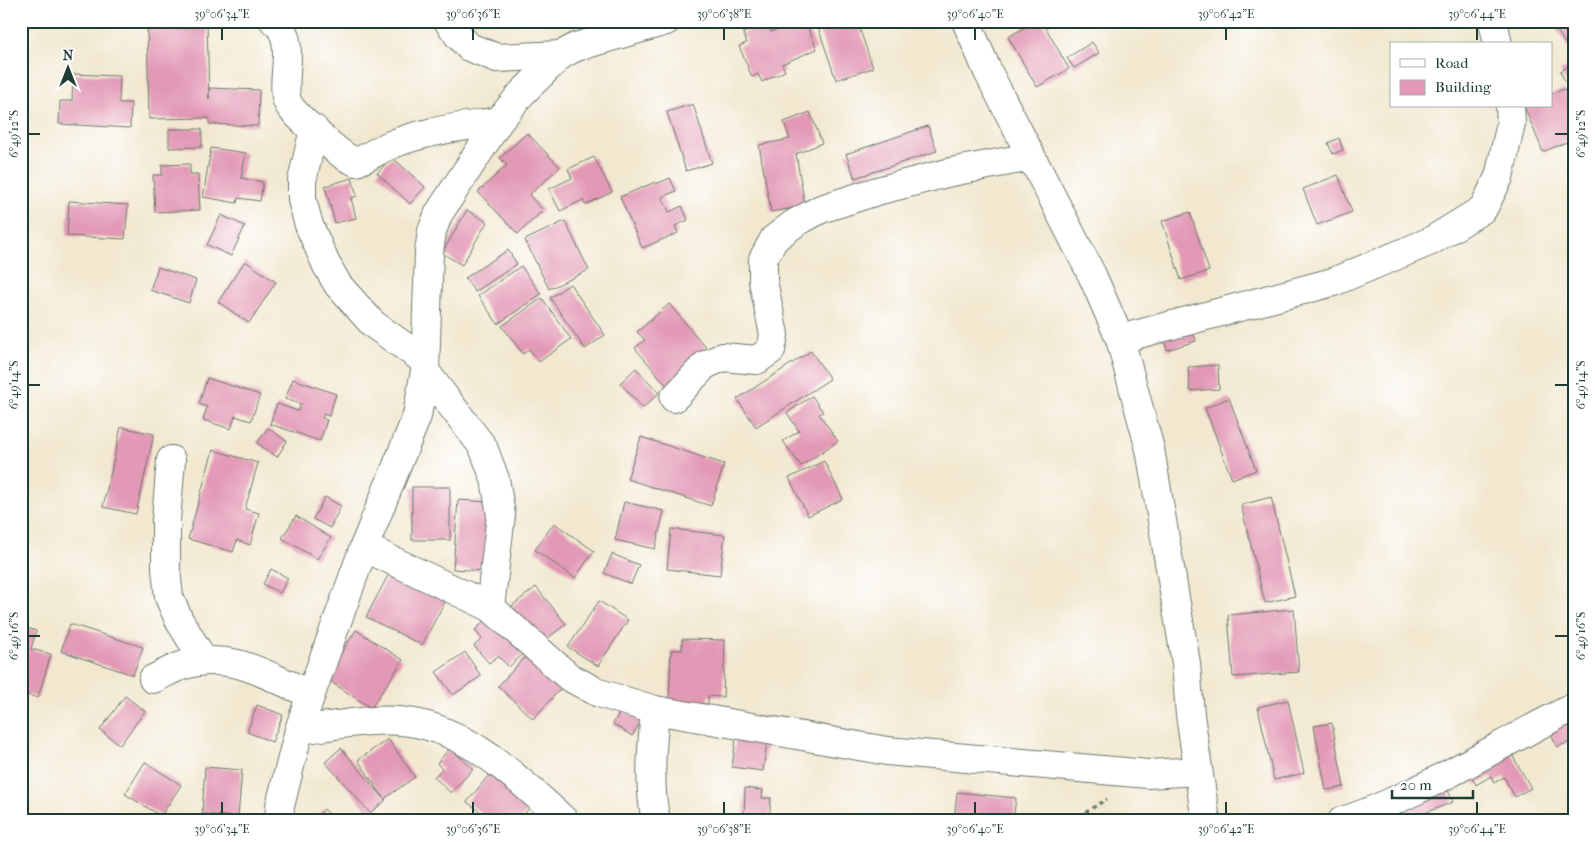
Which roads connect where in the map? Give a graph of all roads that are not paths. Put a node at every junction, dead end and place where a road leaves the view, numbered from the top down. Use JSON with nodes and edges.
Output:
{"nodes":[{"id":1,"x":274,"y":21,"type":"edge"},
{"id":2,"x":448,"y":21,"type":"edge"},
{"id":3,"x":666,"y":21,"type":"edge"},
{"id":4,"x":966,"y":21,"type":"edge"},
{"id":5,"x":1493,"y":21,"type":"edge"},
{"id":6,"x":1498,"y":42,"type":"edge"},
{"id":7,"x":561,"y":55,"type":"junction"},
{"id":8,"x":1510,"y":108,"type":"edge"},
{"id":9,"x":499,"y":121,"type":"junction"},
{"id":10,"x":314,"y":129,"type":"junction"},
{"id":11,"x":1032,"y":158,"type":"junction"},
{"id":12,"x":1120,"y":339,"type":"junction"},
{"id":13,"x":425,"y":366,"type":"junction"},
{"id":14,"x":674,"y":398,"type":"dead end"},
{"id":15,"x":172,"y":460,"type":"dead end"},
{"id":16,"x":364,"y":547,"type":"junction"},
{"id":17,"x":490,"y":607,"type":"junction"},
{"id":18,"x":204,"y":661,"type":"junction"},
{"id":19,"x":153,"y":679,"type":"dead end"},
{"id":20,"x":311,"y":694,"type":"junction"},
{"id":21,"x":1574,"y":707,"type":"edge"},
{"id":22,"x":655,"y":710,"type":"junction"},
{"id":23,"x":299,"y":730,"type":"junction"},
{"id":24,"x":1198,"y":772,"type":"junction"},
{"id":25,"x":1370,"y":817,"type":"edge"},
{"id":26,"x":279,"y":821,"type":"edge"},
{"id":27,"x":565,"y":821,"type":"edge"},
{"id":28,"x":656,"y":821,"type":"edge"},
{"id":29,"x":1206,"y":821,"type":"edge"},
{"id":30,"x":1342,"y":821,"type":"edge"}],
"edges":[{"from":1,"to":10,"type":"street"},
{"from":2,"to":7,"type":"street"},
{"from":3,"to":7,"type":"street"},
{"from":4,"to":11,"type":"street"},
{"from":5,"to":6,"type":"street"},
{"from":7,"to":9,"type":"street"},
{"from":8,"to":12,"type":"street"},
{"from":9,"to":10,"type":"street"},
{"from":9,"to":13,"type":"street"},
{"from":10,"to":13,"type":"street"},
{"from":11,"to":12,"type":"street"},
{"from":11,"to":14,"type":"street"},
{"from":12,"to":24,"type":"street"},
{"from":13,"to":16,"type":"street"},
{"from":13,"to":17,"type":"street"},
{"from":15,"to":18,"type":"street"},
{"from":16,"to":17,"type":"street"},
{"from":16,"to":20,"type":"street"},
{"from":17,"to":22,"type":"street"},
{"from":18,"to":19,"type":"street"},
{"from":18,"to":20,"type":"street"},
{"from":20,"to":23,"type":"street"},
{"from":21,"to":25,"type":"street"},
{"from":22,"to":24,"type":"street"},
{"from":22,"to":28,"type":"street"},
{"from":23,"to":26,"type":"street"},
{"from":23,"to":27,"type":"street"},
{"from":24,"to":29,"type":"street"},
{"from":25,"to":30,"type":"street"}]}
